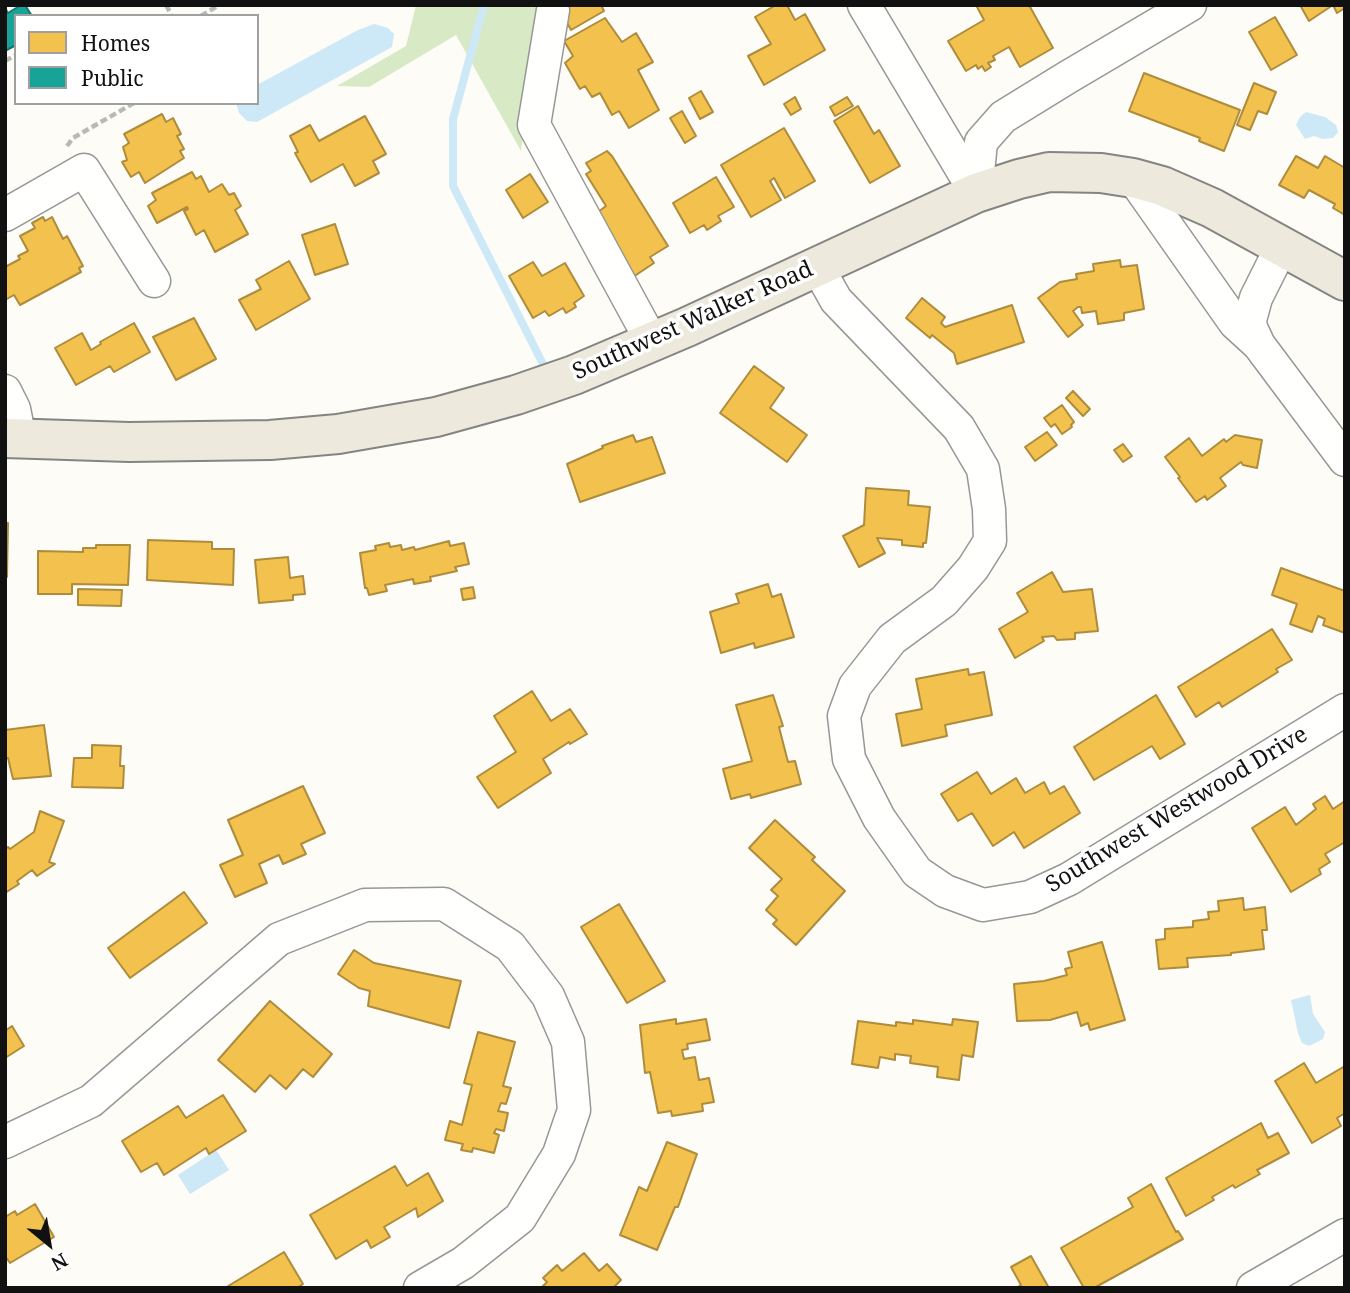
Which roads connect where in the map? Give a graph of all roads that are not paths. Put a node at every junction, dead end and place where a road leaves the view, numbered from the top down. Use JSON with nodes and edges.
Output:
{"nodes":[{"id":1,"x":864,"y":5,"type":"edge"},
{"id":2,"x":1190,"y":5,"type":"edge"},
{"id":3,"x":553,"y":10,"type":"dead end"},
{"id":4,"x":1133,"y":178,"type":"junction"},
{"id":5,"x":976,"y":193,"type":"junction"},
{"id":6,"x":5,"y":215,"type":"edge"},
{"id":7,"x":1282,"y":246,"type":"junction"},
{"id":8,"x":817,"y":266,"type":"junction"},
{"id":9,"x":154,"y":281,"type":"dead end"},
{"id":10,"x":1345,"y":281,"type":"edge"},
{"id":11,"x":652,"y":342,"type":"junction"},
{"id":12,"x":1259,"y":345,"type":"junction"},
{"id":13,"x":5,"y":391,"type":"edge"},
{"id":14,"x":13,"y":438,"type":"edge"},
{"id":15,"x":1345,"y":460,"type":"edge"},
{"id":16,"x":1345,"y":710,"type":"edge"},
{"id":17,"x":5,"y":1142,"type":"edge"},
{"id":18,"x":1345,"y":1235,"type":"edge"},
{"id":19,"x":420,"y":1288,"type":"edge"},
{"id":20,"x":1253,"y":1288,"type":"edge"}],
"edges":[{"from":1,"to":5,"type":"street"},
{"from":2,"to":5,"type":"street"},
{"from":3,"to":11,"type":"street"},
{"from":4,"to":5,"type":"main road","name":"Southwest Walker Road"},
{"from":4,"to":7,"type":"main road","name":"Southwest Walker Road"},
{"from":4,"to":12,"type":"street"},
{"from":5,"to":8,"type":"main road","name":"Southwest Walker Road"},
{"from":6,"to":9,"type":"street"},
{"from":7,"to":10,"type":"main road","name":"Southwest Walker Road"},
{"from":7,"to":12,"type":"street"},
{"from":8,"to":11,"type":"main road","name":"Southwest Walker Road"},
{"from":8,"to":16,"type":"street","name":"Southwest Westwood Drive"},
{"from":11,"to":14,"type":"main road","name":"Southwest Walker Road"},
{"from":12,"to":15,"type":"street"},
{"from":13,"to":14,"type":"street"},
{"from":17,"to":19,"type":"street"},
{"from":18,"to":20,"type":"street"}]}
